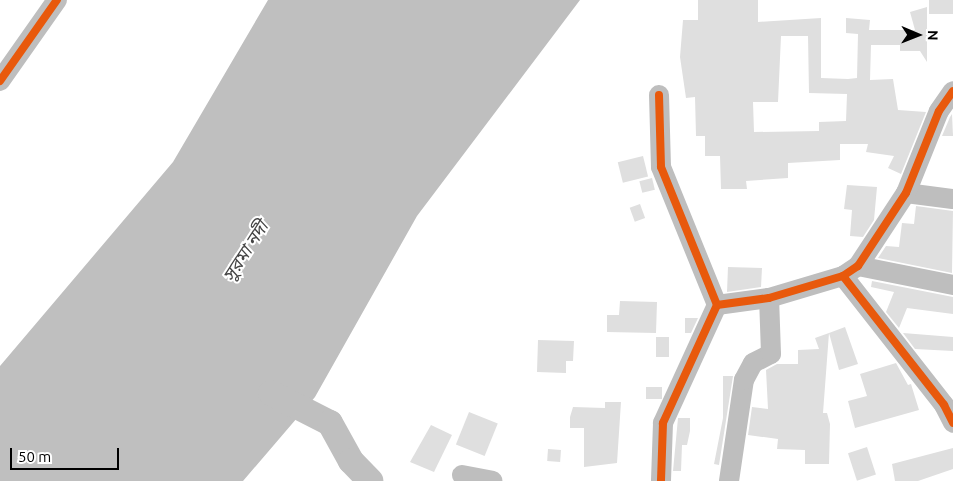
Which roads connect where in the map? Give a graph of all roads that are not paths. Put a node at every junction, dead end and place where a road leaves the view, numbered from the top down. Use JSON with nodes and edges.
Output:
{"nodes":[{"id":1,"x":57,"y":0,"type":"edge"},
{"id":2,"x":0,"y":80,"type":"edge"},
{"id":3,"x":953,"y":91,"type":"edge"},
{"id":4,"x":659,"y":95,"type":"dead end"},
{"id":5,"x":906,"y":192,"type":"junction"},
{"id":6,"x":953,"y":200,"type":"edge"},
{"id":7,"x":850,"y":271,"type":"junction"},
{"id":8,"x":953,"y":285,"type":"edge"},
{"id":9,"x":769,"y":298,"type":"junction"},
{"id":10,"x":717,"y":305,"type":"junction"},
{"id":11,"x":953,"y":423,"type":"edge"},
{"id":12,"x":462,"y":475,"type":"dead end"},
{"id":13,"x":492,"y":481,"type":"edge"},
{"id":14,"x":661,"y":481,"type":"edge"},
{"id":15,"x":728,"y":481,"type":"edge"}],
"edges":[{"from":1,"to":2,"type":"street"},
{"from":3,"to":5,"type":"street"},
{"from":4,"to":10,"type":"street"},
{"from":5,"to":6,"type":"street"},
{"from":5,"to":7,"type":"street"},
{"from":7,"to":8,"type":"street"},
{"from":7,"to":9,"type":"street"},
{"from":7,"to":11,"type":"street"},
{"from":9,"to":10,"type":"street"},
{"from":9,"to":15,"type":"street"},
{"from":10,"to":14,"type":"street"},
{"from":12,"to":13,"type":"street"}]}
